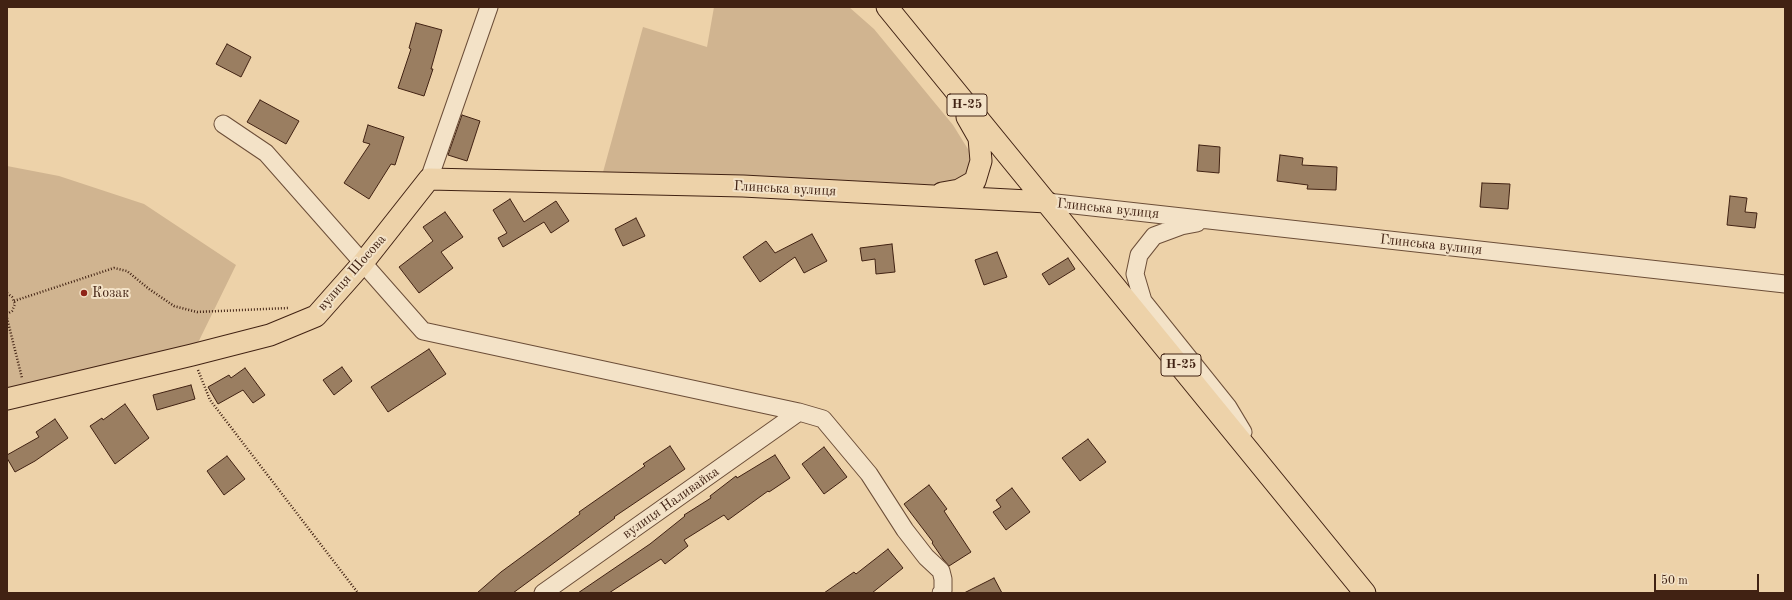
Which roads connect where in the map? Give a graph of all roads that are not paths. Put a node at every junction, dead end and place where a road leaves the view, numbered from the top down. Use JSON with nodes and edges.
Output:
{"nodes":[{"id":1,"x":489,"y":7,"type":"edge"},
{"id":2,"x":887,"y":7,"type":"edge"},
{"id":3,"x":929,"y":59,"type":"junction"},
{"id":4,"x":223,"y":124,"type":"dead end"},
{"id":5,"x":429,"y":179,"type":"junction"},
{"id":6,"x":923,"y":196,"type":"junction"},
{"id":7,"x":1047,"y":202,"type":"junction"},
{"id":8,"x":1210,"y":221,"type":"junction"},
{"id":9,"x":362,"y":264,"type":"junction"},
{"id":10,"x":1785,"y":284,"type":"edge"},
{"id":11,"x":7,"y":399,"type":"edge"},
{"id":12,"x":799,"y":412,"type":"junction"},
{"id":13,"x":1265,"y":468,"type":"junction"},
{"id":14,"x":943,"y":592,"type":"edge"},
{"id":15,"x":543,"y":593,"type":"edge"},
{"id":16,"x":1365,"y":593,"type":"edge"}],
"edges":[{"from":1,"to":5,"type":"street","name":"вулиця Шосова"},
{"from":2,"to":3,"type":"main road","number":"Н-25"},
{"from":3,"to":6,"type":"main road"},
{"from":3,"to":7,"type":"main road","number":"Н-25"},
{"from":4,"to":9,"type":"street"},
{"from":5,"to":6,"type":"main road","name":"Глинська вулиця"},
{"from":5,"to":9,"type":"main road","name":"вулиця Шосова"},
{"from":6,"to":7,"type":"main road","name":"Глинська вулиця"},
{"from":7,"to":8,"type":"street","name":"Глинська вулиця"},
{"from":7,"to":13,"type":"main road","number":"Н-25"},
{"from":8,"to":10,"type":"street","name":"Глинська вулиця"},
{"from":8,"to":13,"type":"street"},
{"from":9,"to":11,"type":"main road","name":"вулиця Шосова"},
{"from":9,"to":12,"type":"street"},
{"from":12,"to":14,"type":"street"},
{"from":12,"to":15,"type":"street","name":"вулиця Наливайка"},
{"from":13,"to":16,"type":"main road","number":"Н-25"}]}
